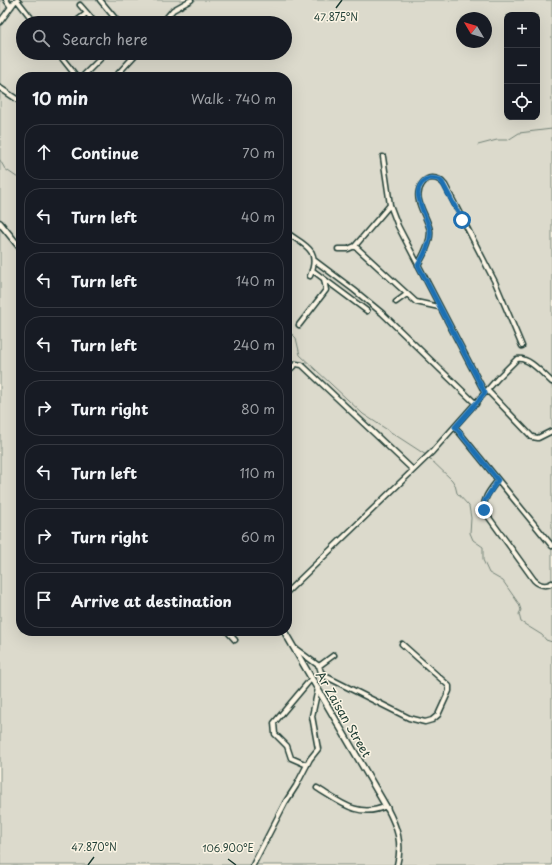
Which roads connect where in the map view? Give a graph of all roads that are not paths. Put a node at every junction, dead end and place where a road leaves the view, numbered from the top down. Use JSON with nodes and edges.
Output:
{"nodes":[{"id":1,"x":6,"y":0,"type":"edge"},
{"id":2,"x":16,"y":0,"type":"edge"},
{"id":3,"x":100,"y":0,"type":"edge"},
{"id":4,"x":191,"y":0,"type":"edge"},
{"id":5,"x":80,"y":5,"type":"dead end"},
{"id":6,"x":11,"y":7,"type":"junction"},
{"id":7,"x":87,"y":13,"type":"junction"},
{"id":8,"x":29,"y":16,"type":"edge"},
{"id":9,"x":83,"y":16,"type":"edge"},
{"id":10,"x":89,"y":16,"type":"edge"},
{"id":11,"x":113,"y":16,"type":"edge"},
{"id":12,"x":168,"y":16,"type":"edge"},
{"id":13,"x":0,"y":22,"type":"edge"},
{"id":14,"x":64,"y":60,"type":"edge"},
{"id":15,"x":99,"y":60,"type":"edge"},
{"id":16,"x":131,"y":60,"type":"edge"},
{"id":17,"x":73,"y":72,"type":"edge"},
{"id":18,"x":87,"y":72,"type":"edge"},
{"id":19,"x":120,"y":72,"type":"edge"},
{"id":20,"x":0,"y":88,"type":"edge"},
{"id":21,"x":16,"y":99,"type":"edge"},
{"id":22,"x":383,"y":157,"type":"dead end"},
{"id":23,"x":390,"y":205,"type":"junction"},
{"id":24,"x":0,"y":223,"type":"edge"},
{"id":25,"x":292,"y":237,"type":"edge"},
{"id":26,"x":16,"y":243,"type":"edge"},
{"id":27,"x":355,"y":246,"type":"junction"},
{"id":28,"x":338,"y":249,"type":"dead end"},
{"id":29,"x":314,"y":260,"type":"junction"},
{"id":30,"x":418,"y":265,"type":"junction"},
{"id":31,"x":312,"y":270,"type":"junction"},
{"id":32,"x":310,"y":276,"type":"dead end"},
{"id":33,"x":324,"y":279,"type":"junction"},
{"id":34,"x":406,"y":294,"type":"junction"},
{"id":35,"x":396,"y":302,"type":"dead end"},
{"id":36,"x":439,"y":307,"type":"junction"},
{"id":37,"x":367,"y":311,"type":"dead end"},
{"id":38,"x":299,"y":324,"type":"dead end"},
{"id":39,"x":522,"y":346,"type":"dead end"},
{"id":40,"x":292,"y":368,"type":"edge"},
{"id":41,"x":552,"y":382,"type":"edge"},
{"id":42,"x":486,"y":392,"type":"junction"},
{"id":43,"x":476,"y":404,"type":"junction"},
{"id":44,"x":455,"y":427,"type":"junction"},
{"id":45,"x":552,"y":431,"type":"edge"},
{"id":46,"x":413,"y":470,"type":"junction"},
{"id":47,"x":498,"y":480,"type":"junction"},
{"id":48,"x":552,"y":546,"type":"edge"},
{"id":49,"x":552,"y":582,"type":"edge"},
{"id":50,"x":292,"y":587,"type":"edge"},
{"id":51,"x":231,"y":636,"type":"edge"},
{"id":52,"x":287,"y":636,"type":"edge"},
{"id":53,"x":235,"y":640,"type":"dead end"},
{"id":54,"x":402,"y":644,"type":"dead end"},
{"id":55,"x":294,"y":648,"type":"junction"},
{"id":56,"x":334,"y":655,"type":"dead end"},
{"id":57,"x":318,"y":666,"type":"junction"},
{"id":58,"x":311,"y":679,"type":"junction"},
{"id":59,"x":318,"y":689,"type":"junction"},
{"id":60,"x":307,"y":765,"type":"junction"},
{"id":61,"x":317,"y":788,"type":"dead end"},
{"id":62,"x":387,"y":807,"type":"junction"},
{"id":63,"x":253,"y":865,"type":"edge"},
{"id":64,"x":397,"y":865,"type":"edge"}],
"edges":[{"from":1,"to":6,"type":"street"},
{"from":2,"to":6,"type":"street"},
{"from":2,"to":8,"type":"street"},
{"from":3,"to":11,"type":"street"},
{"from":4,"to":12,"type":"street"},
{"from":5,"to":7,"type":"street"},
{"from":6,"to":13,"type":"street"},
{"from":7,"to":9,"type":"street"},
{"from":7,"to":10,"type":"street"},
{"from":14,"to":17,"type":"street"},
{"from":15,"to":18,"type":"street"},
{"from":16,"to":19,"type":"street"},
{"from":20,"to":21,"type":"street"},
{"from":22,"to":23,"type":"street"},
{"from":23,"to":27,"type":"street"},
{"from":23,"to":30,"type":"street"},
{"from":24,"to":26,"type":"street"},
{"from":25,"to":29,"type":"street"},
{"from":27,"to":28,"type":"street"},
{"from":27,"to":34,"type":"street"},
{"from":29,"to":31,"type":"street"},
{"from":29,"to":43,"type":"street"},
{"from":30,"to":36,"type":"street"},
{"from":30,"to":39,"type":"street"},
{"from":31,"to":32,"type":"street"},
{"from":31,"to":33,"type":"street"},
{"from":33,"to":37,"type":"street"},
{"from":33,"to":38,"type":"street"},
{"from":34,"to":35,"type":"street"},
{"from":34,"to":36,"type":"street"},
{"from":36,"to":42,"type":"street"},
{"from":40,"to":46,"type":"street"},
{"from":41,"to":42,"type":"street"},
{"from":42,"to":43,"type":"street"},
{"from":42,"to":45,"type":"street"},
{"from":43,"to":44,"type":"street"},
{"from":44,"to":46,"type":"street"},
{"from":44,"to":47,"type":"street"},
{"from":46,"to":50,"type":"street"},
{"from":47,"to":48,"type":"street"},
{"from":47,"to":49,"type":"street"},
{"from":51,"to":53,"type":"street"},
{"from":52,"to":55,"type":"street","name":"Ar Zaisan Street"},
{"from":54,"to":57,"type":"street"},
{"from":55,"to":57,"type":"street"},
{"from":55,"to":58,"type":"street","name":"Ar Zaisan Street"},
{"from":56,"to":57,"type":"street"},
{"from":58,"to":59,"type":"street","name":"Ar Zaisan Street"},
{"from":58,"to":60,"type":"street"},
{"from":59,"to":60,"type":"street"},
{"from":59,"to":62,"type":"street","name":"Ar Zaisan Street"},
{"from":60,"to":63,"type":"street"},
{"from":61,"to":62,"type":"street"},
{"from":62,"to":64,"type":"street"}]}
